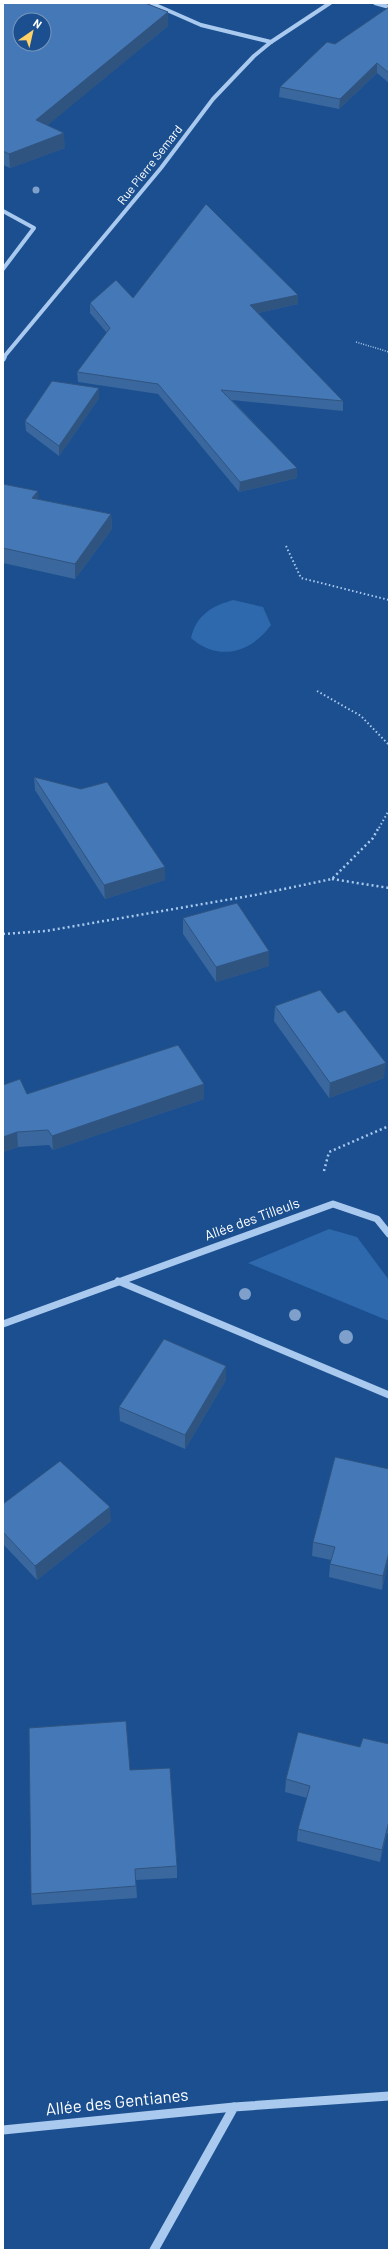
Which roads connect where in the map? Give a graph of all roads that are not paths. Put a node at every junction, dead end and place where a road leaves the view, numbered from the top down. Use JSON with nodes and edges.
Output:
{"nodes":[{"id":1,"x":150,"y":3,"type":"edge"},
{"id":2,"x":330,"y":3,"type":"edge"},
{"id":3,"x":375,"y":3,"type":"edge"},
{"id":4,"x":389,"y":7,"type":"edge"},
{"id":5,"x":271,"y":42,"type":"junction"},
{"id":6,"x":3,"y":211,"type":"edge"},
{"id":7,"x":3,"y":269,"type":"edge"},
{"id":8,"x":3,"y":359,"type":"edge"},
{"id":9,"x":389,"y":1234,"type":"edge"},
{"id":10,"x":118,"y":1281,"type":"junction"},
{"id":11,"x":3,"y":1324,"type":"edge"},
{"id":12,"x":389,"y":1395,"type":"edge"},
{"id":13,"x":389,"y":2096,"type":"edge"},
{"id":14,"x":234,"y":2107,"type":"junction"},
{"id":15,"x":3,"y":2130,"type":"edge"},
{"id":16,"x":154,"y":2250,"type":"edge"}],
"edges":[{"from":1,"to":5,"type":"street"},
{"from":2,"to":5,"type":"street","name":"Rue Pierre Semard"},
{"from":3,"to":4,"type":"street"},
{"from":5,"to":8,"type":"street","name":"Rue Pierre Semard"},
{"from":6,"to":7,"type":"street"},
{"from":9,"to":10,"type":"street","name":"Allée des Tilleuls"},
{"from":10,"to":11,"type":"street","name":"Allée des Tilleuls"},
{"from":10,"to":12,"type":"street"},
{"from":13,"to":14,"type":"street","name":"Allée des Gentianes"},
{"from":14,"to":15,"type":"street","name":"Allée des Gentianes"},
{"from":14,"to":16,"type":"street"}]}
